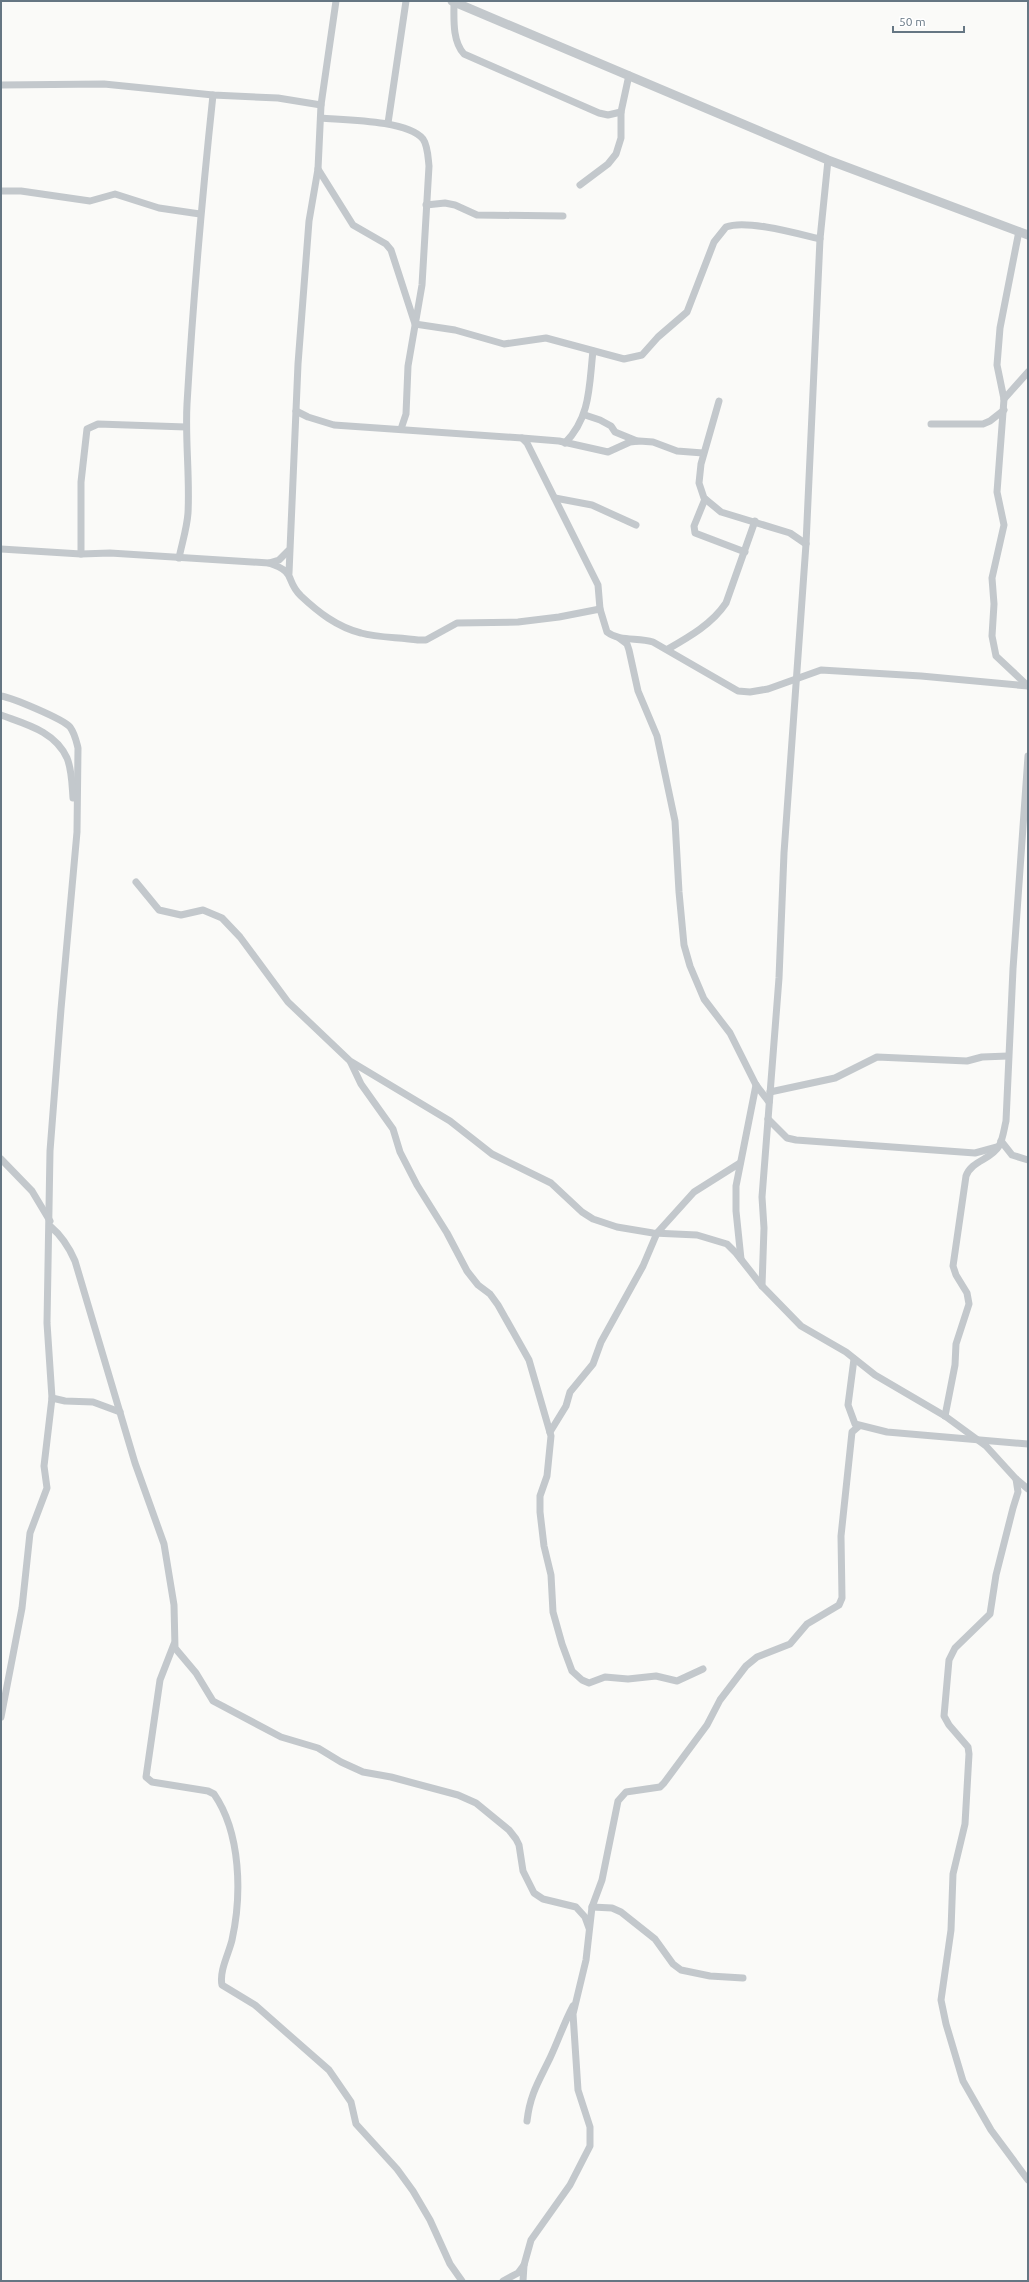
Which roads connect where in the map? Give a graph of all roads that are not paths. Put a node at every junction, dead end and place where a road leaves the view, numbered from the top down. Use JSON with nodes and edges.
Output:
{"nodes":[{"id":1,"x":336,"y":1,"type":"edge"},
{"id":2,"x":406,"y":1,"type":"edge"},
{"id":3,"x":453,"y":2,"type":"edge"},
{"id":4,"x":629,"y":75,"type":"junction"},
{"id":5,"x":1,"y":85,"type":"edge"},
{"id":6,"x":213,"y":95,"type":"junction"},
{"id":7,"x":321,"y":105,"type":"junction"},
{"id":8,"x":621,"y":112,"type":"junction"},
{"id":9,"x":321,"y":118,"type":"junction"},
{"id":10,"x":388,"y":123,"type":"junction"},
{"id":11,"x":828,"y":160,"type":"junction"},
{"id":12,"x":318,"y":169,"type":"junction"},
{"id":13,"x":580,"y":185,"type":"dead end"},
{"id":14,"x":1,"y":191,"type":"edge"},
{"id":15,"x":426,"y":205,"type":"junction"},
{"id":16,"x":200,"y":214,"type":"junction"},
{"id":17,"x":563,"y":216,"type":"dead end"},
{"id":18,"x":1019,"y":231,"type":"junction"},
{"id":19,"x":1028,"y":235,"type":"edge"},
{"id":20,"x":820,"y":239,"type":"junction"},
{"id":21,"x":415,"y":324,"type":"junction"},
{"id":22,"x":593,"y":351,"type":"junction"},
{"id":23,"x":1028,"y":372,"type":"edge"},
{"id":24,"x":1004,"y":399,"type":"junction"},
{"id":25,"x":719,"y":401,"type":"dead end"},
{"id":26,"x":1004,"y":410,"type":"junction"},
{"id":27,"x":296,"y":411,"type":"junction"},
{"id":28,"x":584,"y":415,"type":"junction"},
{"id":29,"x":931,"y":424,"type":"dead end"},
{"id":30,"x":186,"y":426,"type":"junction"},
{"id":31,"x":401,"y":429,"type":"junction"},
{"id":32,"x":522,"y":438,"type":"junction"},
{"id":33,"x":637,"y":441,"type":"junction"},
{"id":34,"x":565,"y":443,"type":"junction"},
{"id":35,"x":703,"y":453,"type":"junction"},
{"id":36,"x":554,"y":498,"type":"junction"},
{"id":37,"x":705,"y":499,"type":"junction"},
{"id":38,"x":755,"y":521,"type":"junction"},
{"id":39,"x":636,"y":525,"type":"dead end"},
{"id":40,"x":806,"y":544,"type":"junction"},
{"id":41,"x":1,"y":549,"type":"edge"},
{"id":42,"x":288,"y":551,"type":"junction"},
{"id":43,"x":745,"y":552,"type":"junction"},
{"id":44,"x":81,"y":554,"type":"junction"},
{"id":45,"x":179,"y":558,"type":"junction"},
{"id":46,"x":269,"y":563,"type":"junction"},
{"id":47,"x":289,"y":573,"type":"junction"},
{"id":48,"x":600,"y":609,"type":"junction"},
{"id":49,"x":619,"y":638,"type":"junction"},
{"id":50,"x":668,"y":649,"type":"junction"},
{"id":51,"x":1018,"y":677,"type":"junction"},
{"id":52,"x":1028,"y":677,"type":"edge"},
{"id":53,"x":797,"y":678,"type":"junction"},
{"id":54,"x":1028,"y":686,"type":"edge"},
{"id":55,"x":1,"y":696,"type":"edge"},
{"id":56,"x":1,"y":715,"type":"edge"},
{"id":57,"x":1028,"y":756,"type":"edge"},
{"id":58,"x":77,"y":832,"type":"junction"},
{"id":59,"x":136,"y":882,"type":"dead end"},
{"id":60,"x":1008,"y":1056,"type":"junction"},
{"id":61,"x":350,"y":1061,"type":"junction"},
{"id":62,"x":756,"y":1086,"type":"junction"},
{"id":63,"x":770,"y":1092,"type":"junction"},
{"id":64,"x":769,"y":1102,"type":"junction"},
{"id":65,"x":768,"y":1119,"type":"junction"},
{"id":66,"x":1000,"y":1144,"type":"junction"},
{"id":67,"x":1,"y":1159,"type":"edge"},
{"id":68,"x":1028,"y":1160,"type":"edge"},
{"id":69,"x":740,"y":1163,"type":"junction"},
{"id":70,"x":50,"y":1224,"type":"junction"},
{"id":71,"x":657,"y":1233,"type":"junction"},
{"id":72,"x":742,"y":1259,"type":"junction"},
{"id":73,"x":762,"y":1286,"type":"junction"},
{"id":74,"x":854,"y":1359,"type":"junction"},
{"id":75,"x":52,"y":1398,"type":"junction"},
{"id":76,"x":120,"y":1412,"type":"junction"},
{"id":77,"x":945,"y":1416,"type":"junction"},
{"id":78,"x":859,"y":1426,"type":"junction"},
{"id":79,"x":550,"y":1432,"type":"junction"},
{"id":80,"x":974,"y":1439,"type":"junction"},
{"id":81,"x":1028,"y":1444,"type":"edge"},
{"id":82,"x":1016,"y":1479,"type":"junction"},
{"id":83,"x":1028,"y":1489,"type":"edge"},
{"id":84,"x":174,"y":1643,"type":"junction"},
{"id":85,"x":703,"y":1670,"type":"dead end"},
{"id":86,"x":1,"y":1717,"type":"edge"},
{"id":87,"x":592,"y":1907,"type":"junction"},
{"id":88,"x":589,"y":1930,"type":"junction"},
{"id":89,"x":743,"y":1978,"type":"dead end"},
{"id":90,"x":579,"y":1994,"type":"junction"},
{"id":91,"x":527,"y":2121,"type":"dead end"},
{"id":92,"x":1028,"y":2180,"type":"edge"},
{"id":93,"x":524,"y":2265,"type":"junction"},
{"id":94,"x":462,"y":2281,"type":"edge"},
{"id":95,"x":503,"y":2281,"type":"edge"},
{"id":96,"x":523,"y":2281,"type":"edge"}],
"edges":[{"from":1,"to":7,"type":"street"},
{"from":2,"to":10,"type":"street"},
{"from":3,"to":4,"type":"street"},
{"from":3,"to":8,"type":"street"},
{"from":4,"to":8,"type":"street"},
{"from":4,"to":11,"type":"street"},
{"from":5,"to":6,"type":"street"},
{"from":6,"to":7,"type":"street"},
{"from":6,"to":16,"type":"street"},
{"from":7,"to":9,"type":"street"},
{"from":8,"to":13,"type":"street"},
{"from":9,"to":10,"type":"street"},
{"from":9,"to":12,"type":"street"},
{"from":10,"to":15,"type":"street"},
{"from":11,"to":18,"type":"street"},
{"from":11,"to":20,"type":"street"},
{"from":12,"to":21,"type":"street"},
{"from":12,"to":27,"type":"street"},
{"from":14,"to":16,"type":"street"},
{"from":15,"to":17,"type":"street"},
{"from":15,"to":21,"type":"street"},
{"from":16,"to":30,"type":"street"},
{"from":18,"to":19,"type":"street"},
{"from":18,"to":24,"type":"street"},
{"from":20,"to":22,"type":"street"},
{"from":20,"to":40,"type":"street"},
{"from":21,"to":22,"type":"street"},
{"from":21,"to":31,"type":"street"},
{"from":22,"to":28,"type":"street"},
{"from":23,"to":24,"type":"street"},
{"from":24,"to":26,"type":"street"},
{"from":25,"to":35,"type":"street"},
{"from":26,"to":29,"type":"street"},
{"from":26,"to":51,"type":"street"},
{"from":27,"to":31,"type":"street"},
{"from":27,"to":42,"type":"street"},
{"from":28,"to":33,"type":"street"},
{"from":28,"to":34,"type":"street"},
{"from":30,"to":44,"type":"street"},
{"from":30,"to":45,"type":"street"},
{"from":31,"to":32,"type":"street"},
{"from":32,"to":34,"type":"street"},
{"from":32,"to":36,"type":"street"},
{"from":33,"to":34,"type":"street"},
{"from":33,"to":35,"type":"street"},
{"from":35,"to":37,"type":"street"},
{"from":36,"to":39,"type":"street"},
{"from":36,"to":48,"type":"street"},
{"from":37,"to":38,"type":"street"},
{"from":37,"to":43,"type":"street"},
{"from":38,"to":40,"type":"street"},
{"from":38,"to":43,"type":"street"},
{"from":40,"to":53,"type":"street"},
{"from":41,"to":44,"type":"street"},
{"from":42,"to":46,"type":"street"},
{"from":42,"to":47,"type":"street"},
{"from":43,"to":50,"type":"street"},
{"from":44,"to":45,"type":"street"},
{"from":45,"to":46,"type":"street"},
{"from":46,"to":47,"type":"street"},
{"from":47,"to":48,"type":"street"},
{"from":48,"to":49,"type":"street"},
{"from":49,"to":50,"type":"street"},
{"from":49,"to":62,"type":"street"},
{"from":50,"to":53,"type":"street"},
{"from":51,"to":52,"type":"street"},
{"from":51,"to":54,"type":"street"},
{"from":53,"to":54,"type":"street"},
{"from":53,"to":63,"type":"street"},
{"from":55,"to":58,"type":"street"},
{"from":56,"to":58,"type":"street"},
{"from":57,"to":60,"type":"street"},
{"from":58,"to":70,"type":"street"},
{"from":59,"to":61,"type":"street"},
{"from":60,"to":63,"type":"street"},
{"from":60,"to":66,"type":"street"},
{"from":61,"to":71,"type":"street"},
{"from":61,"to":79,"type":"street"},
{"from":62,"to":64,"type":"street"},
{"from":62,"to":69,"type":"street"},
{"from":63,"to":64,"type":"street"},
{"from":64,"to":65,"type":"street"},
{"from":65,"to":66,"type":"street"},
{"from":65,"to":73,"type":"street"},
{"from":66,"to":68,"type":"street"},
{"from":66,"to":77,"type":"street"},
{"from":67,"to":70,"type":"street"},
{"from":69,"to":71,"type":"street"},
{"from":69,"to":72,"type":"street"},
{"from":70,"to":75,"type":"street"},
{"from":70,"to":76,"type":"street"},
{"from":71,"to":72,"type":"street"},
{"from":71,"to":79,"type":"street"},
{"from":72,"to":73,"type":"street"},
{"from":73,"to":74,"type":"street"},
{"from":74,"to":77,"type":"street"},
{"from":74,"to":78,"type":"street"},
{"from":75,"to":76,"type":"street"},
{"from":75,"to":86,"type":"street"},
{"from":76,"to":84,"type":"street"},
{"from":77,"to":80,"type":"street"},
{"from":78,"to":80,"type":"street"},
{"from":78,"to":87,"type":"street"},
{"from":79,"to":85,"type":"street"},
{"from":80,"to":81,"type":"street"},
{"from":80,"to":82,"type":"street"},
{"from":82,"to":83,"type":"street"},
{"from":82,"to":92,"type":"street"},
{"from":84,"to":88,"type":"street"},
{"from":84,"to":94,"type":"street"},
{"from":87,"to":88,"type":"street"},
{"from":87,"to":89,"type":"street"},
{"from":88,"to":90,"type":"street"},
{"from":90,"to":91,"type":"street"},
{"from":90,"to":93,"type":"street"},
{"from":93,"to":95,"type":"street"},
{"from":93,"to":96,"type":"street"}]}
